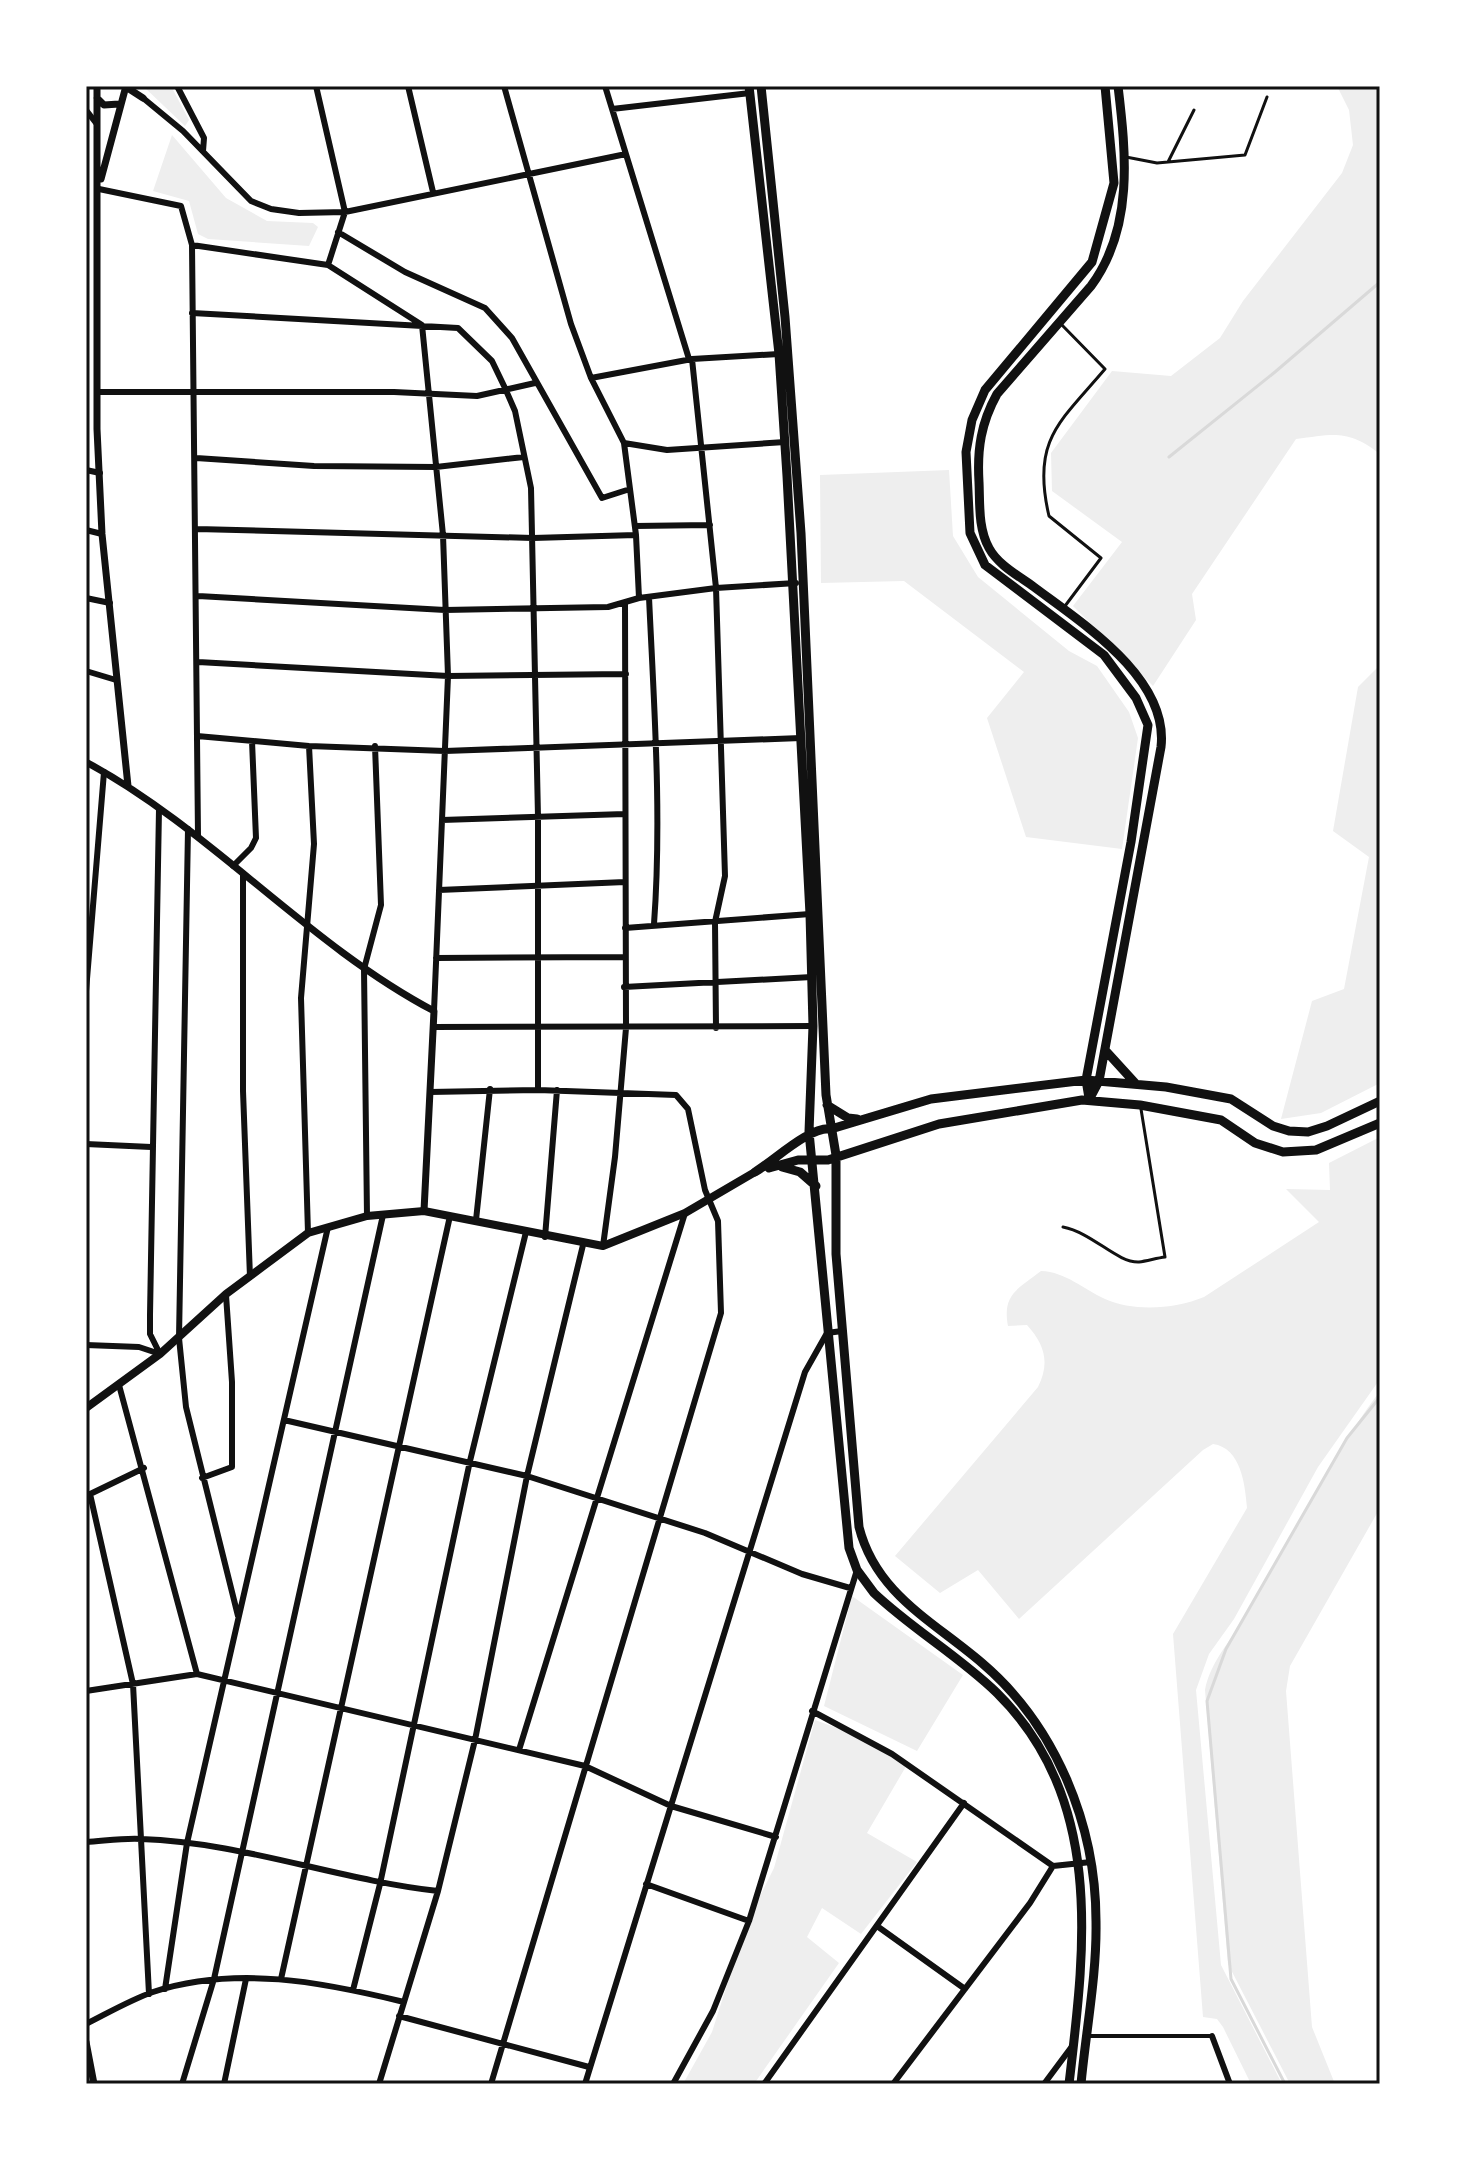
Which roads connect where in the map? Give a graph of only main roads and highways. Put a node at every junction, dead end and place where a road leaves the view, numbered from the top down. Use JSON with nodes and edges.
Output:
{"nodes":[{"id":1,"x":761,"y":86,"type":"edge"},
{"id":2,"x":1105,"y":86,"type":"edge"},
{"id":3,"x":1118,"y":86,"type":"edge"},
{"id":4,"x":750,"y":90,"type":"edge"},
{"id":5,"x":1098,"y":243,"type":"junction"},
{"id":6,"x":1111,"y":246,"type":"junction"},
{"id":7,"x":799,"y":583,"type":"junction"},
{"id":8,"x":1105,"y":1050,"type":"junction"},
{"id":9,"x":1086,"y":1080,"type":"junction"},
{"id":10,"x":1099,"y":1081,"type":"junction"},
{"id":11,"x":1136,"y":1084,"type":"junction"},
{"id":12,"x":1089,"y":1100,"type":"junction"},
{"id":13,"x":1380,"y":1101,"type":"edge"},
{"id":14,"x":827,"y":1105,"type":"junction"},
{"id":15,"x":861,"y":1120,"type":"junction"},
{"id":16,"x":1380,"y":1123,"type":"edge"},
{"id":17,"x":831,"y":1129,"type":"junction"},
{"id":18,"x":809,"y":1132,"type":"junction"},
{"id":19,"x":836,"y":1155,"type":"junction"},
{"id":20,"x":811,"y":1159,"type":"junction"},
{"id":21,"x":755,"y":1172,"type":"junction"},
{"id":22,"x":816,"y":1186,"type":"junction"},
{"id":23,"x":86,"y":1408,"type":"edge"},
{"id":24,"x":1069,"y":2084,"type":"edge"},
{"id":25,"x":1081,"y":2084,"type":"edge"}],
"edges":[{"from":1,"to":7,"type":"main road"},
{"from":2,"to":5,"type":"main road"},
{"from":3,"to":6,"type":"main road"},
{"from":4,"to":7,"type":"main road"},
{"from":5,"to":6,"type":"main road"},
{"from":5,"to":9,"type":"main road"},
{"from":6,"to":8,"type":"main road"},
{"from":7,"to":14,"type":"main road"},
{"from":7,"to":18,"type":"main road"},
{"from":8,"to":10,"type":"main road"},
{"from":8,"to":11,"type":"main road"},
{"from":9,"to":10,"type":"main road"},
{"from":9,"to":12,"type":"main road"},
{"from":9,"to":15,"type":"main road"},
{"from":10,"to":11,"type":"main road"},
{"from":10,"to":12,"type":"main road"},
{"from":11,"to":13,"type":"main road"},
{"from":12,"to":16,"type":"main road"},
{"from":12,"to":19,"type":"main road"},
{"from":14,"to":15,"type":"main road"},
{"from":14,"to":17,"type":"main road"},
{"from":15,"to":17,"type":"main road"},
{"from":17,"to":18,"type":"main road"},
{"from":17,"to":19,"type":"main road"},
{"from":18,"to":20,"type":"main road"},
{"from":18,"to":21,"type":"main road"},
{"from":19,"to":20,"type":"main road"},
{"from":19,"to":25,"type":"main road"},
{"from":20,"to":21,"type":"main road"},
{"from":20,"to":22,"type":"main road"},
{"from":21,"to":22,"type":"main road"},
{"from":21,"to":23,"type":"main road"},
{"from":22,"to":24,"type":"main road"}]}
